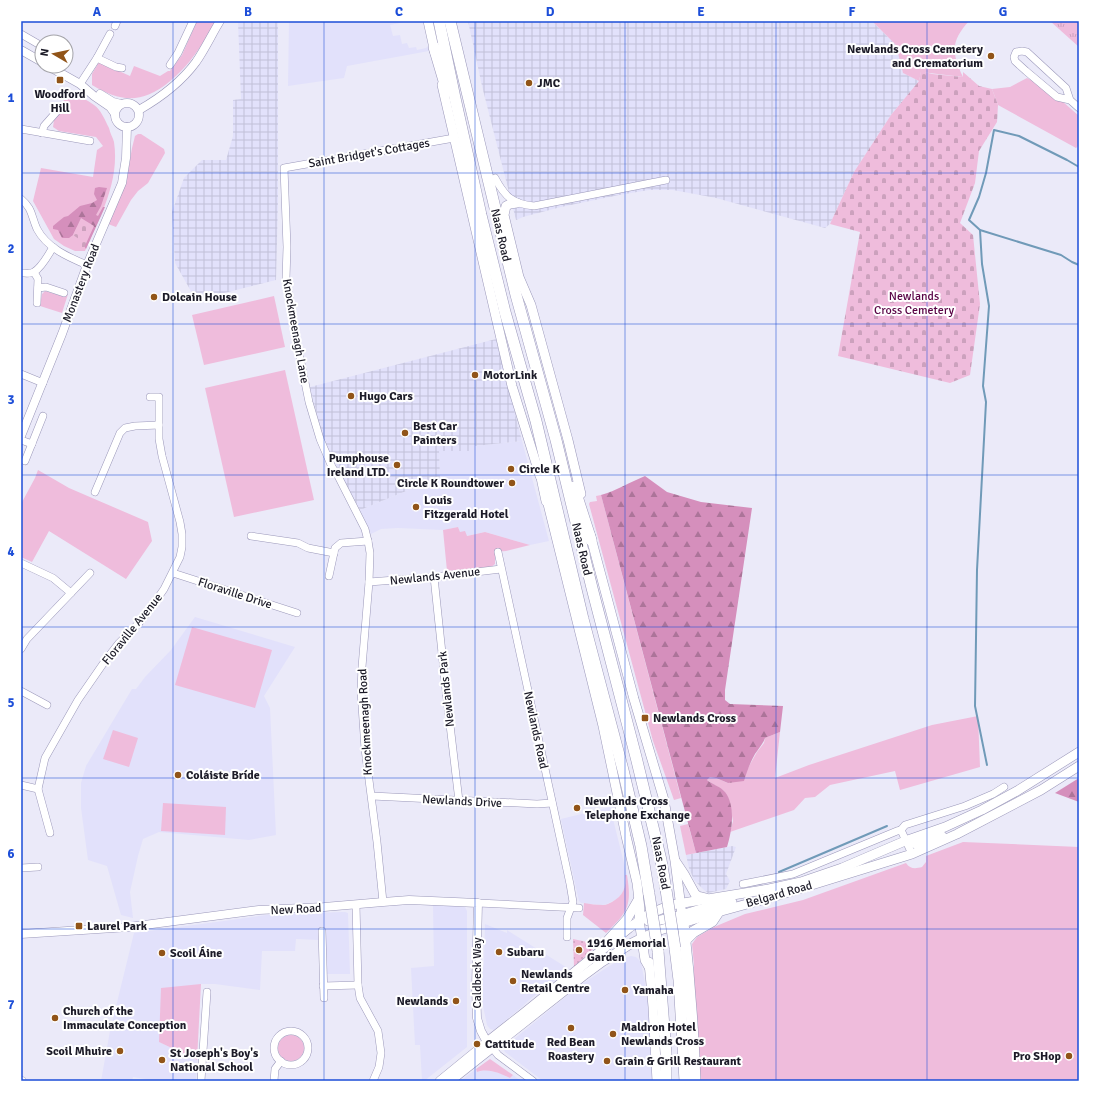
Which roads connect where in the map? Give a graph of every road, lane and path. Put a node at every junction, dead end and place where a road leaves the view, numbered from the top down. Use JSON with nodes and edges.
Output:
{"nodes":[{"id":1,"x":193,"y":21,"type":"edge"},
{"id":2,"x":220,"y":21,"type":"edge"},
{"id":3,"x":428,"y":21,"type":"edge"},
{"id":4,"x":439,"y":21,"type":"edge"},
{"id":5,"x":450,"y":21,"type":"edge"},
{"id":6,"x":21,"y":34,"type":"edge"},
{"id":7,"x":110,"y":34,"type":"dead end"},
{"id":8,"x":34,"y":42,"type":"edge"},
{"id":9,"x":434,"y":47,"type":"junction"},
{"id":10,"x":21,"y":50,"type":"edge"},
{"id":11,"x":34,"y":57,"type":"edge"},
{"id":12,"x":98,"y":58,"type":"junction"},
{"id":13,"x":170,"y":65,"type":"dead end"},
{"id":14,"x":122,"y":68,"type":"dead end"},
{"id":15,"x":62,"y":74,"type":"edge"},
{"id":16,"x":80,"y":84,"type":"junction"},
{"id":17,"x":88,"y":90,"type":"junction"},
{"id":18,"x":1070,"y":100,"type":"junction"},
{"id":19,"x":121,"y":104,"type":"junction"},
{"id":20,"x":1079,"y":108,"type":"edge"},
{"id":21,"x":59,"y":109,"type":"dead end"},
{"id":22,"x":139,"y":110,"type":"junction"},
{"id":23,"x":115,"y":114,"type":"junction"},
{"id":24,"x":127,"y":127,"type":"junction"},
{"id":25,"x":21,"y":129,"type":"edge"},
{"id":26,"x":42,"y":133,"type":"junction"},
{"id":27,"x":454,"y":138,"type":"junction"},
{"id":28,"x":90,"y":141,"type":"dead end"},
{"id":29,"x":483,"y":158,"type":"junction"},
{"id":30,"x":284,"y":168,"type":"joint"},
{"id":31,"x":471,"y":170,"type":"junction"},
{"id":32,"x":495,"y":178,"type":"joint"},
{"id":33,"x":666,"y":180,"type":"dead end"},
{"id":34,"x":21,"y":199,"type":"edge"},
{"id":35,"x":517,"y":203,"type":"junction"},
{"id":36,"x":53,"y":247,"type":"junction"},
{"id":37,"x":87,"y":265,"type":"junction"},
{"id":38,"x":34,"y":272,"type":"junction"},
{"id":39,"x":21,"y":273,"type":"edge"},
{"id":40,"x":38,"y":288,"type":"junction"},
{"id":41,"x":64,"y":293,"type":"dead end"},
{"id":42,"x":37,"y":303,"type":"dead end"},
{"id":43,"x":514,"y":346,"type":"junction"},
{"id":44,"x":21,"y":374,"type":"edge"},
{"id":45,"x":43,"y":383,"type":"junction"},
{"id":46,"x":150,"y":397,"type":"dead end"},
{"id":47,"x":43,"y":416,"type":"dead end"},
{"id":48,"x":159,"y":425,"type":"junction"},
{"id":49,"x":21,"y":436,"type":"edge"},
{"id":50,"x":21,"y":440,"type":"edge"},
{"id":51,"x":556,"y":440,"type":"junction"},
{"id":52,"x":32,"y":444,"type":"junction"},
{"id":53,"x":25,"y":460,"type":"dead end"},
{"id":54,"x":338,"y":476,"type":"joint"},
{"id":55,"x":95,"y":492,"type":"dead end"},
{"id":56,"x":548,"y":501,"type":"junction"},
{"id":57,"x":251,"y":536,"type":"dead end"},
{"id":58,"x":591,"y":540,"type":"junction"},
{"id":59,"x":368,"y":541,"type":"junction"},
{"id":60,"x":334,"y":552,"type":"junction"},
{"id":61,"x":498,"y":552,"type":"dead end"},
{"id":62,"x":21,"y":563,"type":"edge"},
{"id":63,"x":502,"y":569,"type":"junction"},
{"id":64,"x":90,"y":573,"type":"dead end"},
{"id":65,"x":173,"y":573,"type":"junction"},
{"id":66,"x":329,"y":576,"type":"dead end"},
{"id":67,"x":434,"y":577,"type":"junction"},
{"id":68,"x":369,"y":582,"type":"junction"},
{"id":69,"x":71,"y":593,"type":"junction"},
{"id":70,"x":297,"y":613,"type":"dead end"},
{"id":71,"x":21,"y":649,"type":"edge"},
{"id":72,"x":21,"y":691,"type":"edge"},
{"id":73,"x":47,"y":705,"type":"dead end"},
{"id":74,"x":1079,"y":752,"type":"edge"},
{"id":75,"x":1079,"y":766,"type":"edge"},
{"id":76,"x":21,"y":785,"type":"edge"},
{"id":77,"x":1004,"y":787,"type":"dead end"},
{"id":78,"x":38,"y":789,"type":"junction"},
{"id":79,"x":372,"y":796,"type":"junction"},
{"id":80,"x":459,"y":801,"type":"junction"},
{"id":81,"x":552,"y":803,"type":"junction"},
{"id":82,"x":901,"y":830,"type":"junction"},
{"id":83,"x":50,"y":833,"type":"dead end"},
{"id":84,"x":957,"y":834,"type":"junction"},
{"id":85,"x":905,"y":840,"type":"junction"},
{"id":86,"x":912,"y":854,"type":"junction"},
{"id":87,"x":675,"y":861,"type":"junction"},
{"id":88,"x":856,"y":863,"type":"junction"},
{"id":89,"x":38,"y":867,"type":"dead end"},
{"id":90,"x":21,"y":868,"type":"edge"},
{"id":91,"x":744,"y":884,"type":"dead end"},
{"id":92,"x":644,"y":896,"type":"junction"},
{"id":93,"x":710,"y":899,"type":"junction"},
{"id":94,"x":764,"y":899,"type":"junction"},
{"id":95,"x":383,"y":902,"type":"junction"},
{"id":96,"x":478,"y":903,"type":"junction"},
{"id":97,"x":680,"y":903,"type":"junction"},
{"id":98,"x":356,"y":905,"type":"junction"},
{"id":99,"x":571,"y":907,"type":"junction"},
{"id":100,"x":579,"y":908,"type":"dead end"},
{"id":101,"x":718,"y":912,"type":"junction"},
{"id":102,"x":643,"y":916,"type":"junction"},
{"id":103,"x":683,"y":919,"type":"junction"},
{"id":104,"x":322,"y":931,"type":"dead end"},
{"id":105,"x":21,"y":934,"type":"edge"},
{"id":106,"x":644,"y":936,"type":"junction"},
{"id":107,"x":567,"y":937,"type":"dead end"},
{"id":108,"x":685,"y":940,"type":"junction"},
{"id":109,"x":625,"y":947,"type":"junction"},
{"id":110,"x":644,"y":953,"type":"junction"},
{"id":111,"x":594,"y":957,"type":"junction"},
{"id":112,"x":649,"y":967,"type":"junction"},
{"id":113,"x":358,"y":985,"type":"junction"},
{"id":114,"x":324,"y":986,"type":"junction"},
{"id":115,"x":206,"y":992,"type":"dead end"},
{"id":116,"x":324,"y":998,"type":"dead end"},
{"id":117,"x":490,"y":1045,"type":"junction"},
{"id":118,"x":280,"y":1061,"type":"junction"},
{"id":119,"x":201,"y":1081,"type":"edge"},
{"id":120,"x":274,"y":1081,"type":"edge"},
{"id":121,"x":373,"y":1081,"type":"edge"},
{"id":122,"x":440,"y":1081,"type":"edge"},
{"id":123,"x":450,"y":1081,"type":"edge"},
{"id":124,"x":533,"y":1081,"type":"edge"},
{"id":125,"x":657,"y":1081,"type":"edge"},
{"id":126,"x":666,"y":1081,"type":"edge"},
{"id":127,"x":685,"y":1081,"type":"edge"},
{"id":128,"x":695,"y":1081,"type":"edge"}],
"edges":[{"from":1,"to":13,"type":"street"},
{"from":2,"to":22,"type":"street"},
{"from":3,"to":9,"type":"main road","name":"Naas Road"},
{"from":4,"to":31,"type":"highway","name":"Naas Road"},
{"from":5,"to":29,"type":"highway","name":"Naas Road"},
{"from":6,"to":8,"type":"street"},
{"from":7,"to":12,"type":"street"},
{"from":9,"to":27,"type":"main road","name":"Naas Road"},
{"from":9,"to":31,"type":"highway"},
{"from":10,"to":11,"type":"street"},
{"from":12,"to":14,"type":"street"},
{"from":12,"to":16,"type":"street"},
{"from":15,"to":16,"type":"street"},
{"from":16,"to":17,"type":"street"},
{"from":17,"to":19,"type":"street"},
{"from":17,"to":23,"type":"street"},
{"from":18,"to":18,"type":"street"},
{"from":18,"to":20,"type":"street"},
{"from":19,"to":22,"type":"street"},
{"from":19,"to":23,"type":"street"},
{"from":21,"to":26,"type":"street"},
{"from":22,"to":24,"type":"street"},
{"from":23,"to":24,"type":"street"},
{"from":24,"to":37,"type":"street","name":"Monastery Road"},
{"from":25,"to":26,"type":"street"},
{"from":26,"to":28,"type":"street"},
{"from":27,"to":30,"type":"street","name":"Saint Bridget's Cottages"},
{"from":27,"to":56,"type":"main road","name":"Naas Road"},
{"from":29,"to":32,"type":"highway"},
{"from":29,"to":51,"type":"highway","name":"Naas Road"},
{"from":30,"to":54,"type":"street","name":"Knockmeenagh Lane"},
{"from":31,"to":43,"type":"highway","name":"Naas Road"},
{"from":32,"to":35,"type":"street"},
{"from":33,"to":35,"type":"street"},
{"from":34,"to":36,"type":"street"},
{"from":35,"to":58,"type":"main road"},
{"from":36,"to":37,"type":"street"},
{"from":36,"to":38,"type":"street"},
{"from":37,"to":45,"type":"street","name":"Monastery Road"},
{"from":38,"to":39,"type":"street"},
{"from":38,"to":40,"type":"street"},
{"from":40,"to":41,"type":"street"},
{"from":40,"to":42,"type":"street"},
{"from":43,"to":56,"type":"highway"},
{"from":43,"to":92,"type":"highway","name":"Naas Road"},
{"from":44,"to":45,"type":"street"},
{"from":45,"to":49,"type":"street","name":"Monastery Road"},
{"from":46,"to":48,"type":"street","name":"Floraville Avenue"},
{"from":47,"to":52,"type":"street"},
{"from":48,"to":55,"type":"street"},
{"from":48,"to":65,"type":"street","name":"Floraville Avenue"},
{"from":50,"to":52,"type":"street"},
{"from":51,"to":58,"type":"highway"},
{"from":51,"to":127,"type":"highway","name":"Naas Road","bridge":true},
{"from":52,"to":53,"type":"street"},
{"from":54,"to":59,"type":"street","name":"Knockmeenagh Road"},
{"from":56,"to":92,"type":"main road","name":"Naas Road"},
{"from":57,"to":60,"type":"street"},
{"from":58,"to":87,"type":"main road"},
{"from":59,"to":60,"type":"street"},
{"from":59,"to":68,"type":"street","name":"Knockmeenagh Road"},
{"from":60,"to":66,"type":"street"},
{"from":61,"to":63,"type":"street","name":"Newlands Road"},
{"from":62,"to":69,"type":"street"},
{"from":63,"to":67,"type":"street","name":"Newlands Avenue"},
{"from":63,"to":81,"type":"street","name":"Newlands Road"},
{"from":64,"to":69,"type":"street"},
{"from":65,"to":70,"type":"street","name":"Floraville Drive"},
{"from":65,"to":78,"type":"street","name":"Floraville Avenue"},
{"from":67,"to":68,"type":"street","name":"Newlands Avenue"},
{"from":67,"to":80,"type":"street","name":"Newlands Park"},
{"from":68,"to":79,"type":"street","name":"Knockmeenagh Road"},
{"from":69,"to":71,"type":"street"},
{"from":72,"to":73,"type":"street"},
{"from":74,"to":85,"type":"main road","name":"Belgard Road"},
{"from":75,"to":84,"type":"main road","name":"Belgard Road"},
{"from":76,"to":78,"type":"street"},
{"from":77,"to":82,"type":"street","name":"Belgard Road"},
{"from":78,"to":83,"type":"street","name":"Floraville Avenue"},
{"from":79,"to":80,"type":"street","name":"Newlands Drive"},
{"from":79,"to":95,"type":"street","name":"Knockmeenagh Road"},
{"from":80,"to":81,"type":"street","name":"Newlands Drive"},
{"from":81,"to":99,"type":"street","name":"Newlands Road"},
{"from":82,"to":85,"type":"street"},
{"from":82,"to":91,"type":"street","name":"Belgard Road"},
{"from":84,"to":85,"type":"main road","name":"Belgard Road"},
{"from":84,"to":86,"type":"main road","name":"Belgard Road"},
{"from":85,"to":86,"type":"street"},
{"from":85,"to":88,"type":"main road","name":"Belgard Road"},
{"from":86,"to":88,"type":"main road","name":"Belgard Road"},
{"from":86,"to":94,"type":"main road","name":"Belgard Road"},
{"from":87,"to":93,"type":"main road"},
{"from":87,"to":97,"type":"main road"},
{"from":88,"to":93,"type":"main road","name":"Belgard Road"},
{"from":89,"to":90,"type":"street"},
{"from":92,"to":102,"type":"main road","name":"Naas Road"},
{"from":92,"to":111,"type":"main road"},
{"from":92,"to":126,"type":"highway","name":"Naas Road","bridge":true},
{"from":93,"to":97,"type":"main road","name":"Belgard Road"},
{"from":94,"to":101,"type":"main road","name":"Belgard Road"},
{"from":94,"to":103,"type":"main road"},
{"from":95,"to":96,"type":"street","name":"New Road"},
{"from":95,"to":98,"type":"street","name":"New Road"},
{"from":96,"to":99,"type":"street","name":"New Road"},
{"from":96,"to":117,"type":"street","name":"Caldbeck Way"},
{"from":97,"to":102,"type":"main road","name":"Belgard Road"},
{"from":97,"to":103,"type":"main road"},
{"from":98,"to":105,"type":"street","name":"New Road"},
{"from":98,"to":113,"type":"street"},
{"from":99,"to":100,"type":"street","name":"New Road"},
{"from":99,"to":107,"type":"street","name":"Newlands Road"},
{"from":101,"to":103,"type":"main road","name":"Belgard Road"},
{"from":101,"to":108,"type":"highway"},
{"from":102,"to":103,"type":"main road"},
{"from":102,"to":106,"type":"main road","name":"Naas Road"},
{"from":102,"to":111,"type":"main road","name":"Belgard Road"},
{"from":103,"to":106,"type":"main road","name":"Belgard Road"},
{"from":103,"to":108,"type":"highway"},
{"from":104,"to":114,"type":"street"},
{"from":106,"to":109,"type":"main road","name":"Belgard Road"},
{"from":106,"to":110,"type":"main road"},
{"from":106,"to":112,"type":"main road"},
{"from":108,"to":128,"type":"highway"},
{"from":109,"to":110,"type":"main road"},
{"from":109,"to":117,"type":"main road","name":"Belgard Road"},
{"from":110,"to":112,"type":"main road"},
{"from":111,"to":117,"type":"main road"},
{"from":112,"to":125,"type":"main road"},
{"from":113,"to":114,"type":"street"},
{"from":113,"to":121,"type":"street"},
{"from":114,"to":116,"type":"street"},
{"from":115,"to":119,"type":"street"},
{"from":117,"to":122,"type":"main road"},
{"from":117,"to":123,"type":"main road"},
{"from":117,"to":124,"type":"street"},
{"from":118,"to":118,"type":"street"},
{"from":118,"to":120,"type":"street"}]}
